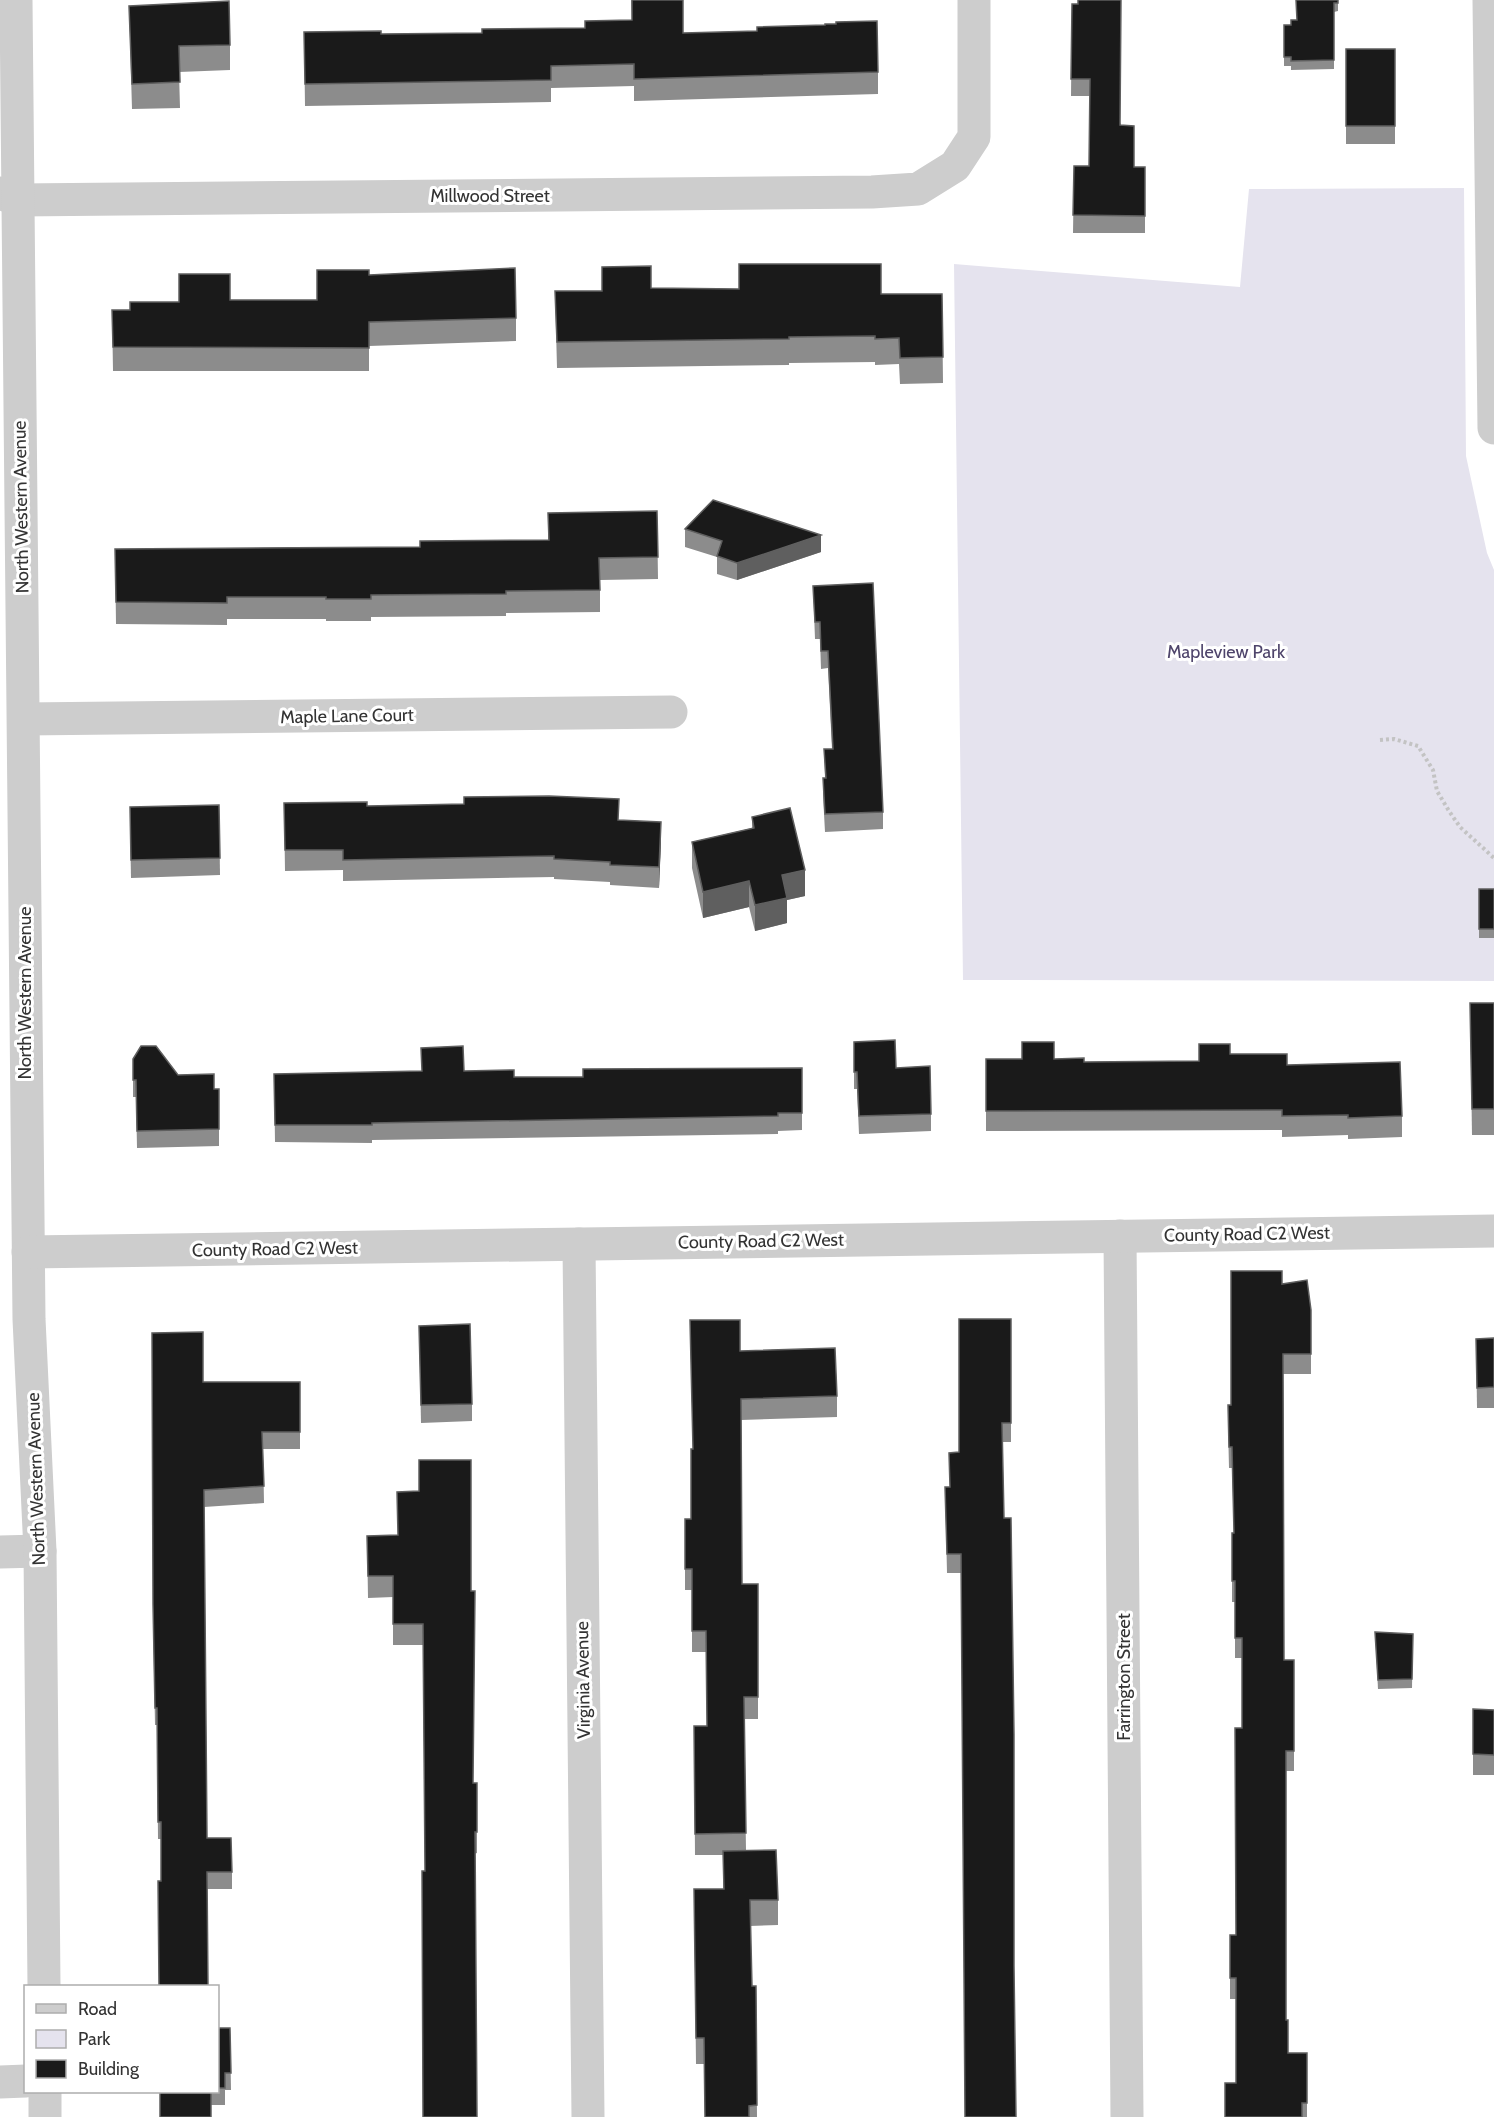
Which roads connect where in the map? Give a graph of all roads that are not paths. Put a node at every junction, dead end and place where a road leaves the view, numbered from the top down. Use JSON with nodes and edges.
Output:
{"nodes":[{"id":1,"x":16,"y":0,"type":"edge"},
{"id":2,"x":974,"y":0,"type":"edge"},
{"id":3,"x":1489,"y":0,"type":"edge"},
{"id":4,"x":6,"y":200,"type":"edge"},
{"id":5,"x":1494,"y":428,"type":"edge"},
{"id":6,"x":671,"y":712,"type":"dead end"},
{"id":7,"x":24,"y":719,"type":"junction"},
{"id":8,"x":1494,"y":1231,"type":"edge"},
{"id":9,"x":1120,"y":1236,"type":"junction"},
{"id":10,"x":579,"y":1244,"type":"junction"},
{"id":11,"x":28,"y":1252,"type":"junction"},
{"id":12,"x":40,"y":1551,"type":"junction"},
{"id":13,"x":0,"y":1552,"type":"edge"},
{"id":14,"x":44,"y":1985,"type":"edge"},
{"id":15,"x":0,"y":2082,"type":"edge"},
{"id":16,"x":24,"y":2082,"type":"edge"},
{"id":17,"x":45,"y":2093,"type":"edge"},
{"id":18,"x":45,"y":2117,"type":"edge"},
{"id":19,"x":588,"y":2117,"type":"edge"},
{"id":20,"x":1127,"y":2117,"type":"edge"}],
"edges":[{"from":1,"to":4,"type":"street","name":"North Western Avenue"},
{"from":2,"to":4,"type":"street","name":"Millwood Street"},
{"from":3,"to":5,"type":"street"},
{"from":4,"to":7,"type":"street","name":"North Western Avenue"},
{"from":6,"to":7,"type":"street","name":"Maple Lane Court"},
{"from":7,"to":11,"type":"street","name":"North Western Avenue"},
{"from":8,"to":9,"type":"street","name":"County Road C2 West"},
{"from":9,"to":10,"type":"street","name":"County Road C2 West"},
{"from":9,"to":20,"type":"street","name":"Farrington Street"},
{"from":10,"to":11,"type":"street","name":"County Road C2 West"},
{"from":10,"to":19,"type":"street","name":"Virginia Avenue"},
{"from":11,"to":12,"type":"street","name":"North Western Avenue"},
{"from":12,"to":13,"type":"street"},
{"from":12,"to":14,"type":"street","name":"North Western Avenue"},
{"from":15,"to":16,"type":"street"},
{"from":17,"to":18,"type":"street"}]}
